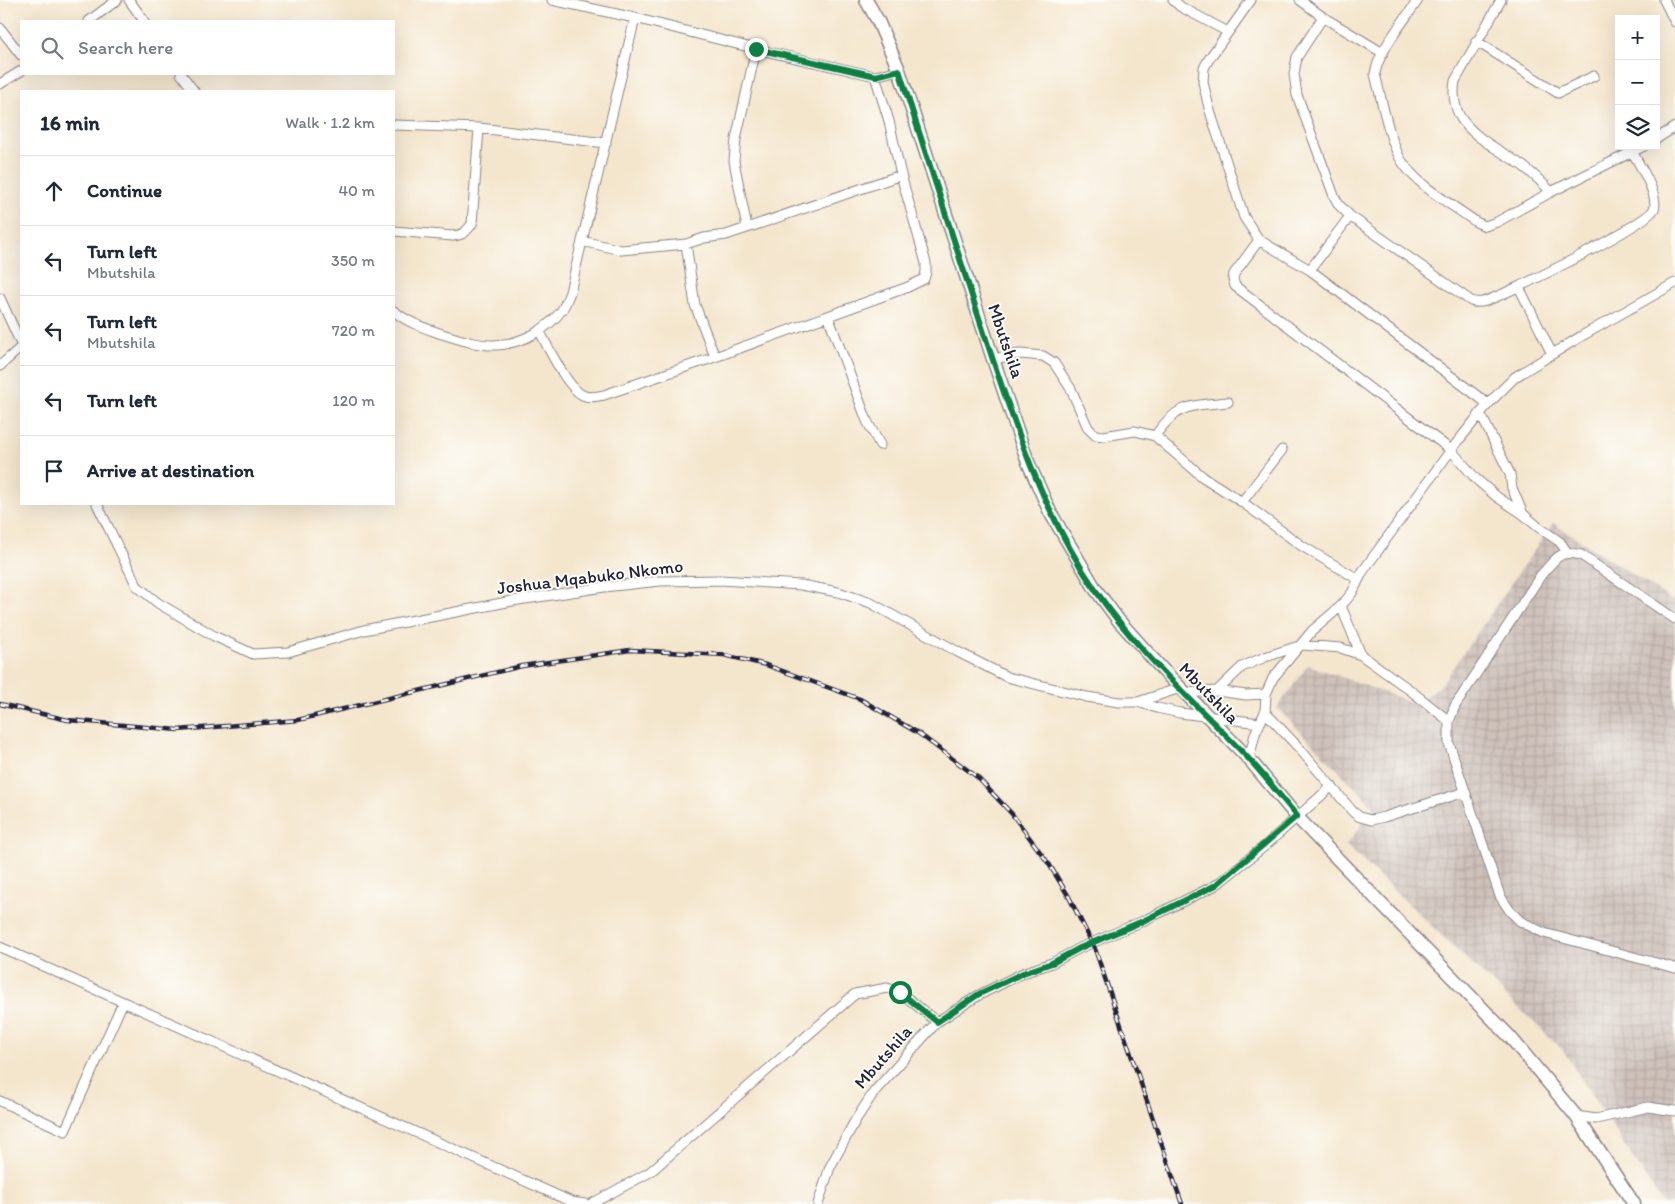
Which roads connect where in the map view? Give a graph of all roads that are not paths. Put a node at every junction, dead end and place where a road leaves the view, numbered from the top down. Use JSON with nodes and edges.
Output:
{"nodes":[{"id":1,"x":117,"y":0,"type":"edge"},
{"id":2,"x":129,"y":0,"type":"edge"},
{"id":3,"x":552,"y":0,"type":"edge"},
{"id":4,"x":866,"y":0,"type":"edge"},
{"id":5,"x":1173,"y":0,"type":"edge"},
{"id":6,"x":1251,"y":0,"type":"edge"},
{"id":7,"x":1300,"y":0,"type":"edge"},
{"id":8,"x":1418,"y":0,"type":"edge"},
{"id":9,"x":1501,"y":0,"type":"edge"},
{"id":10,"x":1664,"y":0,"type":"edge"},
{"id":11,"x":1323,"y":17,"type":"junction"},
{"id":12,"x":635,"y":18,"type":"junction"},
{"id":13,"x":90,"y":20,"type":"edge"},
{"id":14,"x":143,"y":20,"type":"edge"},
{"id":15,"x":1675,"y":22,"type":"edge"},
{"id":16,"x":0,"y":28,"type":"edge"},
{"id":17,"x":1228,"y":32,"type":"junction"},
{"id":18,"x":1476,"y":41,"type":"junction"},
{"id":19,"x":756,"y":49,"type":"junction"},
{"id":20,"x":1383,"y":53,"type":"junction"},
{"id":21,"x":20,"y":54,"type":"edge"},
{"id":22,"x":899,"y":70,"type":"junction"},
{"id":23,"x":20,"y":72,"type":"edge"},
{"id":24,"x":182,"y":75,"type":"edge"},
{"id":25,"x":876,"y":76,"type":"junction"},
{"id":26,"x":1594,"y":76,"type":"dead end"},
{"id":27,"x":0,"y":84,"type":"edge"},
{"id":28,"x":193,"y":90,"type":"edge"},
{"id":29,"x":395,"y":124,"type":"edge"},
{"id":30,"x":1675,"y":127,"type":"edge"},
{"id":31,"x":479,"y":128,"type":"junction"},
{"id":32,"x":1660,"y":136,"type":"edge"},
{"id":33,"x":606,"y":143,"type":"junction"},
{"id":34,"x":1638,"y":150,"type":"edge"},
{"id":35,"x":1633,"y":153,"type":"junction"},
{"id":36,"x":901,"y":174,"type":"junction"},
{"id":37,"x":1551,"y":192,"type":"junction"},
{"id":38,"x":1350,"y":216,"type":"junction"},
{"id":39,"x":748,"y":228,"type":"junction"},
{"id":40,"x":395,"y":231,"type":"edge"},
{"id":41,"x":1259,"y":240,"type":"junction"},
{"id":42,"x":582,"y":241,"type":"junction"},
{"id":43,"x":686,"y":244,"type":"junction"},
{"id":44,"x":1310,"y":270,"type":"junction"},
{"id":45,"x":1675,"y":283,"type":"edge"},
{"id":46,"x":1519,"y":288,"type":"junction"},
{"id":47,"x":0,"y":298,"type":"edge"},
{"id":48,"x":395,"y":312,"type":"edge"},
{"id":49,"x":828,"y":316,"type":"junction"},
{"id":50,"x":540,"y":332,"type":"junction"},
{"id":51,"x":20,"y":343,"type":"edge"},
{"id":52,"x":20,"y":346,"type":"edge"},
{"id":53,"x":1552,"y":354,"type":"junction"},
{"id":54,"x":715,"y":357,"type":"junction"},
{"id":55,"x":993,"y":359,"type":"junction"},
{"id":56,"x":0,"y":366,"type":"edge"},
{"id":57,"x":1228,"y":402,"type":"dead end"},
{"id":58,"x":1488,"y":404,"type":"junction"},
{"id":59,"x":1480,"y":413,"type":"junction"},
{"id":60,"x":1155,"y":436,"type":"junction"},
{"id":61,"x":880,"y":445,"type":"dead end"},
{"id":62,"x":1282,"y":450,"type":"dead end"},
{"id":63,"x":1451,"y":450,"type":"junction"},
{"id":64,"x":1242,"y":502,"type":"junction"},
{"id":65,"x":97,"y":505,"type":"edge"},
{"id":66,"x":1523,"y":514,"type":"junction"},
{"id":67,"x":1567,"y":552,"type":"junction"},
{"id":68,"x":1358,"y":580,"type":"junction"},
{"id":69,"x":1341,"y":606,"type":"junction"},
{"id":70,"x":1675,"y":620,"type":"edge"},
{"id":71,"x":1302,"y":645,"type":"junction"},
{"id":72,"x":1360,"y":655,"type":"junction"},
{"id":73,"x":1182,"y":691,"type":"junction"},
{"id":74,"x":1217,"y":692,"type":"junction"},
{"id":75,"x":1266,"y":694,"type":"junction"},
{"id":76,"x":1138,"y":702,"type":"junction"},
{"id":77,"x":1265,"y":712,"type":"junction"},
{"id":78,"x":1207,"y":716,"type":"junction"},
{"id":79,"x":1449,"y":721,"type":"junction"},
{"id":80,"x":1260,"y":723,"type":"junction"},
{"id":81,"x":1249,"y":759,"type":"junction"},
{"id":82,"x":1332,"y":786,"type":"junction"},
{"id":83,"x":1465,"y":792,"type":"junction"},
{"id":84,"x":1297,"y":816,"type":"junction"},
{"id":85,"x":0,"y":947,"type":"edge"},
{"id":86,"x":1675,"y":968,"type":"edge"},
{"id":87,"x":123,"y":1002,"type":"junction"},
{"id":88,"x":937,"y":1022,"type":"junction"},
{"id":89,"x":0,"y":1101,"type":"edge"},
{"id":90,"x":1675,"y":1111,"type":"edge"},
{"id":91,"x":1576,"y":1116,"type":"junction"},
{"id":92,"x":585,"y":1204,"type":"edge"},
{"id":93,"x":591,"y":1204,"type":"edge"},
{"id":94,"x":818,"y":1204,"type":"edge"},
{"id":95,"x":1634,"y":1204,"type":"edge"}],
"edges":[{"from":1,"to":13,"type":"street"},
{"from":2,"to":14,"type":"street"},
{"from":3,"to":12,"type":"street"},
{"from":4,"to":22,"type":"street","name":"Mbutshila"},
{"from":5,"to":17,"type":"street"},
{"from":6,"to":17,"type":"street"},
{"from":7,"to":11,"type":"street"},
{"from":8,"to":20,"type":"street"},
{"from":9,"to":18,"type":"street"},
{"from":10,"to":15,"type":"street"},
{"from":11,"to":20,"type":"street"},
{"from":11,"to":38,"type":"street"},
{"from":12,"to":19,"type":"street"},
{"from":12,"to":33,"type":"street"},
{"from":16,"to":21,"type":"street"},
{"from":17,"to":41,"type":"street"},
{"from":18,"to":26,"type":"street"},
{"from":18,"to":37,"type":"street"},
{"from":19,"to":25,"type":"street"},
{"from":19,"to":39,"type":"street"},
{"from":20,"to":37,"type":"street"},
{"from":22,"to":25,"type":"street"},
{"from":22,"to":55,"type":"street","name":"Mbutshila"},
{"from":23,"to":27,"type":"street"},
{"from":24,"to":28,"type":"street"},
{"from":25,"to":36,"type":"street"},
{"from":29,"to":31,"type":"street"},
{"from":30,"to":32,"type":"street"},
{"from":31,"to":33,"type":"street"},
{"from":31,"to":40,"type":"street"},
{"from":33,"to":42,"type":"street"},
{"from":34,"to":35,"type":"street"},
{"from":35,"to":37,"type":"street"},
{"from":35,"to":46,"type":"street"},
{"from":36,"to":39,"type":"street"},
{"from":36,"to":49,"type":"street"},
{"from":38,"to":44,"type":"street"},
{"from":38,"to":46,"type":"street"},
{"from":39,"to":43,"type":"street"},
{"from":41,"to":44,"type":"street"},
{"from":41,"to":63,"type":"street"},
{"from":42,"to":43,"type":"street"},
{"from":42,"to":50,"type":"street"},
{"from":43,"to":54,"type":"street"},
{"from":44,"to":58,"type":"street"},
{"from":45,"to":53,"type":"street"},
{"from":46,"to":53,"type":"street"},
{"from":47,"to":51,"type":"street"},
{"from":48,"to":50,"type":"street"},
{"from":49,"to":54,"type":"street"},
{"from":49,"to":61,"type":"street"},
{"from":50,"to":54,"type":"street"},
{"from":52,"to":56,"type":"street"},
{"from":53,"to":58,"type":"street"},
{"from":55,"to":60,"type":"street"},
{"from":55,"to":73,"type":"street","name":"Mbutshila"},
{"from":57,"to":60,"type":"street"},
{"from":58,"to":59,"type":"street"},
{"from":59,"to":63,"type":"street"},
{"from":59,"to":66,"type":"street"},
{"from":60,"to":64,"type":"street"},
{"from":62,"to":64,"type":"street"},
{"from":63,"to":66,"type":"street"},
{"from":63,"to":68,"type":"street"},
{"from":64,"to":68,"type":"street"},
{"from":65,"to":76,"type":"street","name":"Joshua Mqabuko Nkomo"},
{"from":66,"to":67,"type":"street"},
{"from":67,"to":70,"type":"street"},
{"from":67,"to":79,"type":"street"},
{"from":68,"to":69,"type":"street"},
{"from":69,"to":71,"type":"street"},
{"from":69,"to":72,"type":"street"},
{"from":71,"to":72,"type":"street"},
{"from":71,"to":74,"type":"street"},
{"from":71,"to":75,"type":"street"},
{"from":72,"to":79,"type":"street"},
{"from":73,"to":74,"type":"street"},
{"from":73,"to":76,"type":"street"},
{"from":73,"to":78,"type":"street","name":"Mbutshila"},
{"from":74,"to":75,"type":"street"},
{"from":75,"to":77,"type":"street"},
{"from":76,"to":78,"type":"street"},
{"from":77,"to":80,"type":"street"},
{"from":77,"to":82,"type":"street"},
{"from":78,"to":80,"type":"street"},
{"from":78,"to":81,"type":"street","name":"Mbutshila"},
{"from":79,"to":83,"type":"street"},
{"from":80,"to":81,"type":"street"},
{"from":81,"to":84,"type":"street","name":"Mbutshila"},
{"from":82,"to":83,"type":"street"},
{"from":82,"to":84,"type":"street"},
{"from":83,"to":86,"type":"street"},
{"from":84,"to":88,"type":"street","name":"Mbutshila"},
{"from":84,"to":91,"type":"street"},
{"from":85,"to":87,"type":"street"},
{"from":87,"to":89,"type":"street"},
{"from":87,"to":92,"type":"street"},
{"from":88,"to":93,"type":"street"},
{"from":88,"to":94,"type":"street","name":"Mbutshila"},
{"from":90,"to":91,"type":"street"},
{"from":91,"to":95,"type":"street"}]}
